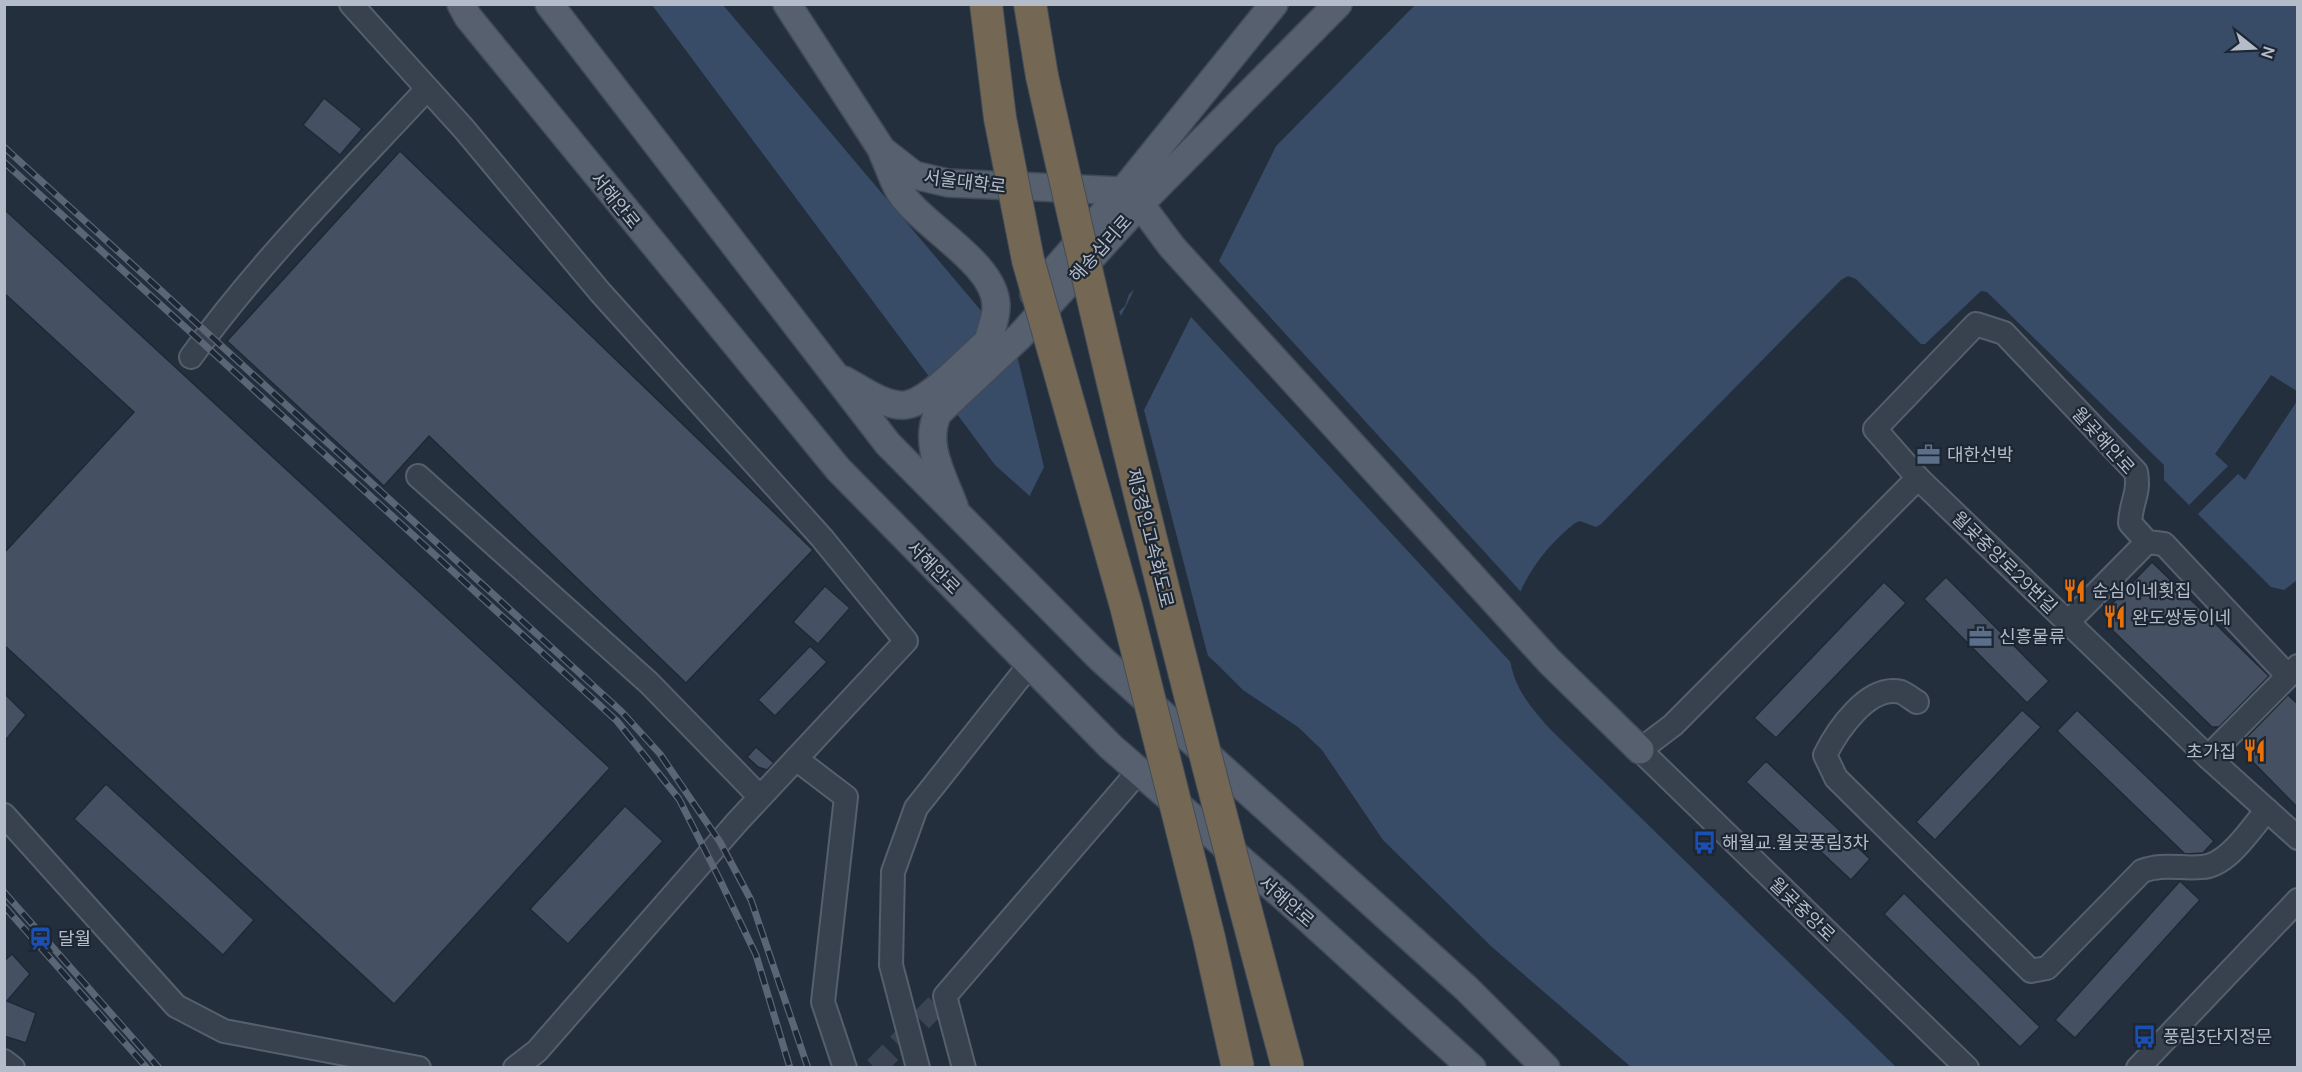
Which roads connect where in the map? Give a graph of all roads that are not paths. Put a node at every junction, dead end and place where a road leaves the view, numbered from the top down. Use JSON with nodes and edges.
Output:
{"nodes":[{"id":1,"x":351,"y":4,"type":"edge"},
{"id":2,"x":549,"y":4,"type":"edge"},
{"id":3,"x":787,"y":4,"type":"edge"},
{"id":4,"x":979,"y":4,"type":"edge"},
{"id":5,"x":986,"y":4,"type":"edge"},
{"id":6,"x":1030,"y":4,"type":"edge"},
{"id":7,"x":1274,"y":4,"type":"edge"},
{"id":8,"x":1338,"y":4,"type":"edge"},
{"id":9,"x":461,"y":9,"type":"edge"},
{"id":10,"x":994,"y":70,"type":"junction"},
{"id":11,"x":428,"y":89,"type":"junction"},
{"id":12,"x":882,"y":150,"type":"junction"},
{"id":13,"x":1132,"y":197,"type":"junction"},
{"id":14,"x":988,"y":341,"type":"junction"},
{"id":15,"x":191,"y":357,"type":"dead end"},
{"id":16,"x":835,"y":375,"type":"junction"},
{"id":17,"x":1875,"y":429,"type":"joint"},
{"id":18,"x":418,"y":476,"type":"dead end"},
{"id":19,"x":1918,"y":478,"type":"junction"},
{"id":20,"x":957,"y":516,"type":"junction"},
{"id":21,"x":2147,"y":542,"type":"junction"},
{"id":22,"x":2068,"y":622,"type":"junction"},
{"id":23,"x":1031,"y":663,"type":"junction"},
{"id":24,"x":2293,"y":671,"type":"edge"},
{"id":25,"x":1917,"y":702,"type":"dead end"},
{"id":26,"x":1640,"y":750,"type":"junction"},
{"id":27,"x":2208,"y":757,"type":"junction"},
{"id":28,"x":796,"y":759,"type":"junction"},
{"id":29,"x":1138,"y":772,"type":"junction"},
{"id":30,"x":760,"y":798,"type":"junction"},
{"id":31,"x":2267,"y":810,"type":"junction"},
{"id":32,"x":4,"y":815,"type":"edge"},
{"id":33,"x":2298,"y":838,"type":"edge"},
{"id":34,"x":2298,"y":900,"type":"edge"},
{"id":35,"x":4,"y":1061,"type":"edge"},
{"id":36,"x":13,"y":1068,"type":"edge"},
{"id":37,"x":420,"y":1068,"type":"edge"},
{"id":38,"x":515,"y":1068,"type":"edge"},
{"id":39,"x":845,"y":1068,"type":"edge"},
{"id":40,"x":918,"y":1068,"type":"edge"},
{"id":41,"x":964,"y":1068,"type":"edge"},
{"id":42,"x":1238,"y":1068,"type":"edge"},
{"id":43,"x":1288,"y":1068,"type":"edge"},
{"id":44,"x":1472,"y":1068,"type":"edge"},
{"id":45,"x":1546,"y":1068,"type":"edge"},
{"id":46,"x":1967,"y":1068,"type":"edge"},
{"id":47,"x":2138,"y":1068,"type":"edge"}],
"edges":[{"from":1,"to":11,"type":"street"},
{"from":2,"to":16,"type":"main road"},
{"from":3,"to":12,"type":"main road","name":"서울대학로"},
{"from":4,"to":10,"type":"highway"},
{"from":5,"to":10,"type":"highway"},
{"from":6,"to":43,"type":"highway","name":"제3경인고속화도로","bridge":true},
{"from":7,"to":13,"type":"main road","name":"해송십리로"},
{"from":8,"to":13,"type":"main road","name":"해송십리로"},
{"from":9,"to":23,"type":"main road","name":"서해안로"},
{"from":10,"to":42,"type":"highway","bridge":true},
{"from":11,"to":15,"type":"street"},
{"from":11,"to":28,"type":"street"},
{"from":12,"to":13,"type":"main road","name":"서울대학로"},
{"from":12,"to":14,"type":"main road"},
{"from":13,"to":14,"type":"main road","name":"해송십리로"},
{"from":13,"to":20,"type":"main road","name":"해송십리로"},
{"from":13,"to":26,"type":"main road"},
{"from":14,"to":16,"type":"main road","name":"해송십리로"},
{"from":16,"to":20,"type":"main road"},
{"from":17,"to":19,"type":"street","name":"월곶중앙로29번길"},
{"from":17,"to":21,"type":"street","name":"월곶해안로"},
{"from":18,"to":30,"type":"street"},
{"from":19,"to":22,"type":"street","name":"월곶중앙로29번길"},
{"from":19,"to":26,"type":"street"},
{"from":20,"to":45,"type":"main road"},
{"from":21,"to":22,"type":"street"},
{"from":21,"to":24,"type":"street"},
{"from":22,"to":27,"type":"street","name":"월곶중앙로29번길"},
{"from":23,"to":29,"type":"main road","name":"서해안로"},
{"from":23,"to":40,"type":"street"},
{"from":24,"to":27,"type":"street"},
{"from":25,"to":31,"type":"street"},
{"from":26,"to":46,"type":"street","name":"월곶중앙로"},
{"from":27,"to":31,"type":"street","name":"월곶중앙로29번길"},
{"from":28,"to":30,"type":"street"},
{"from":28,"to":39,"type":"street"},
{"from":29,"to":41,"type":"street"},
{"from":29,"to":44,"type":"main road","name":"서해안로"},
{"from":30,"to":38,"type":"street"},
{"from":31,"to":33,"type":"street","name":"월곶중앙로29번길"},
{"from":32,"to":37,"type":"street"},
{"from":34,"to":47,"type":"street"},
{"from":35,"to":36,"type":"street"}]}
